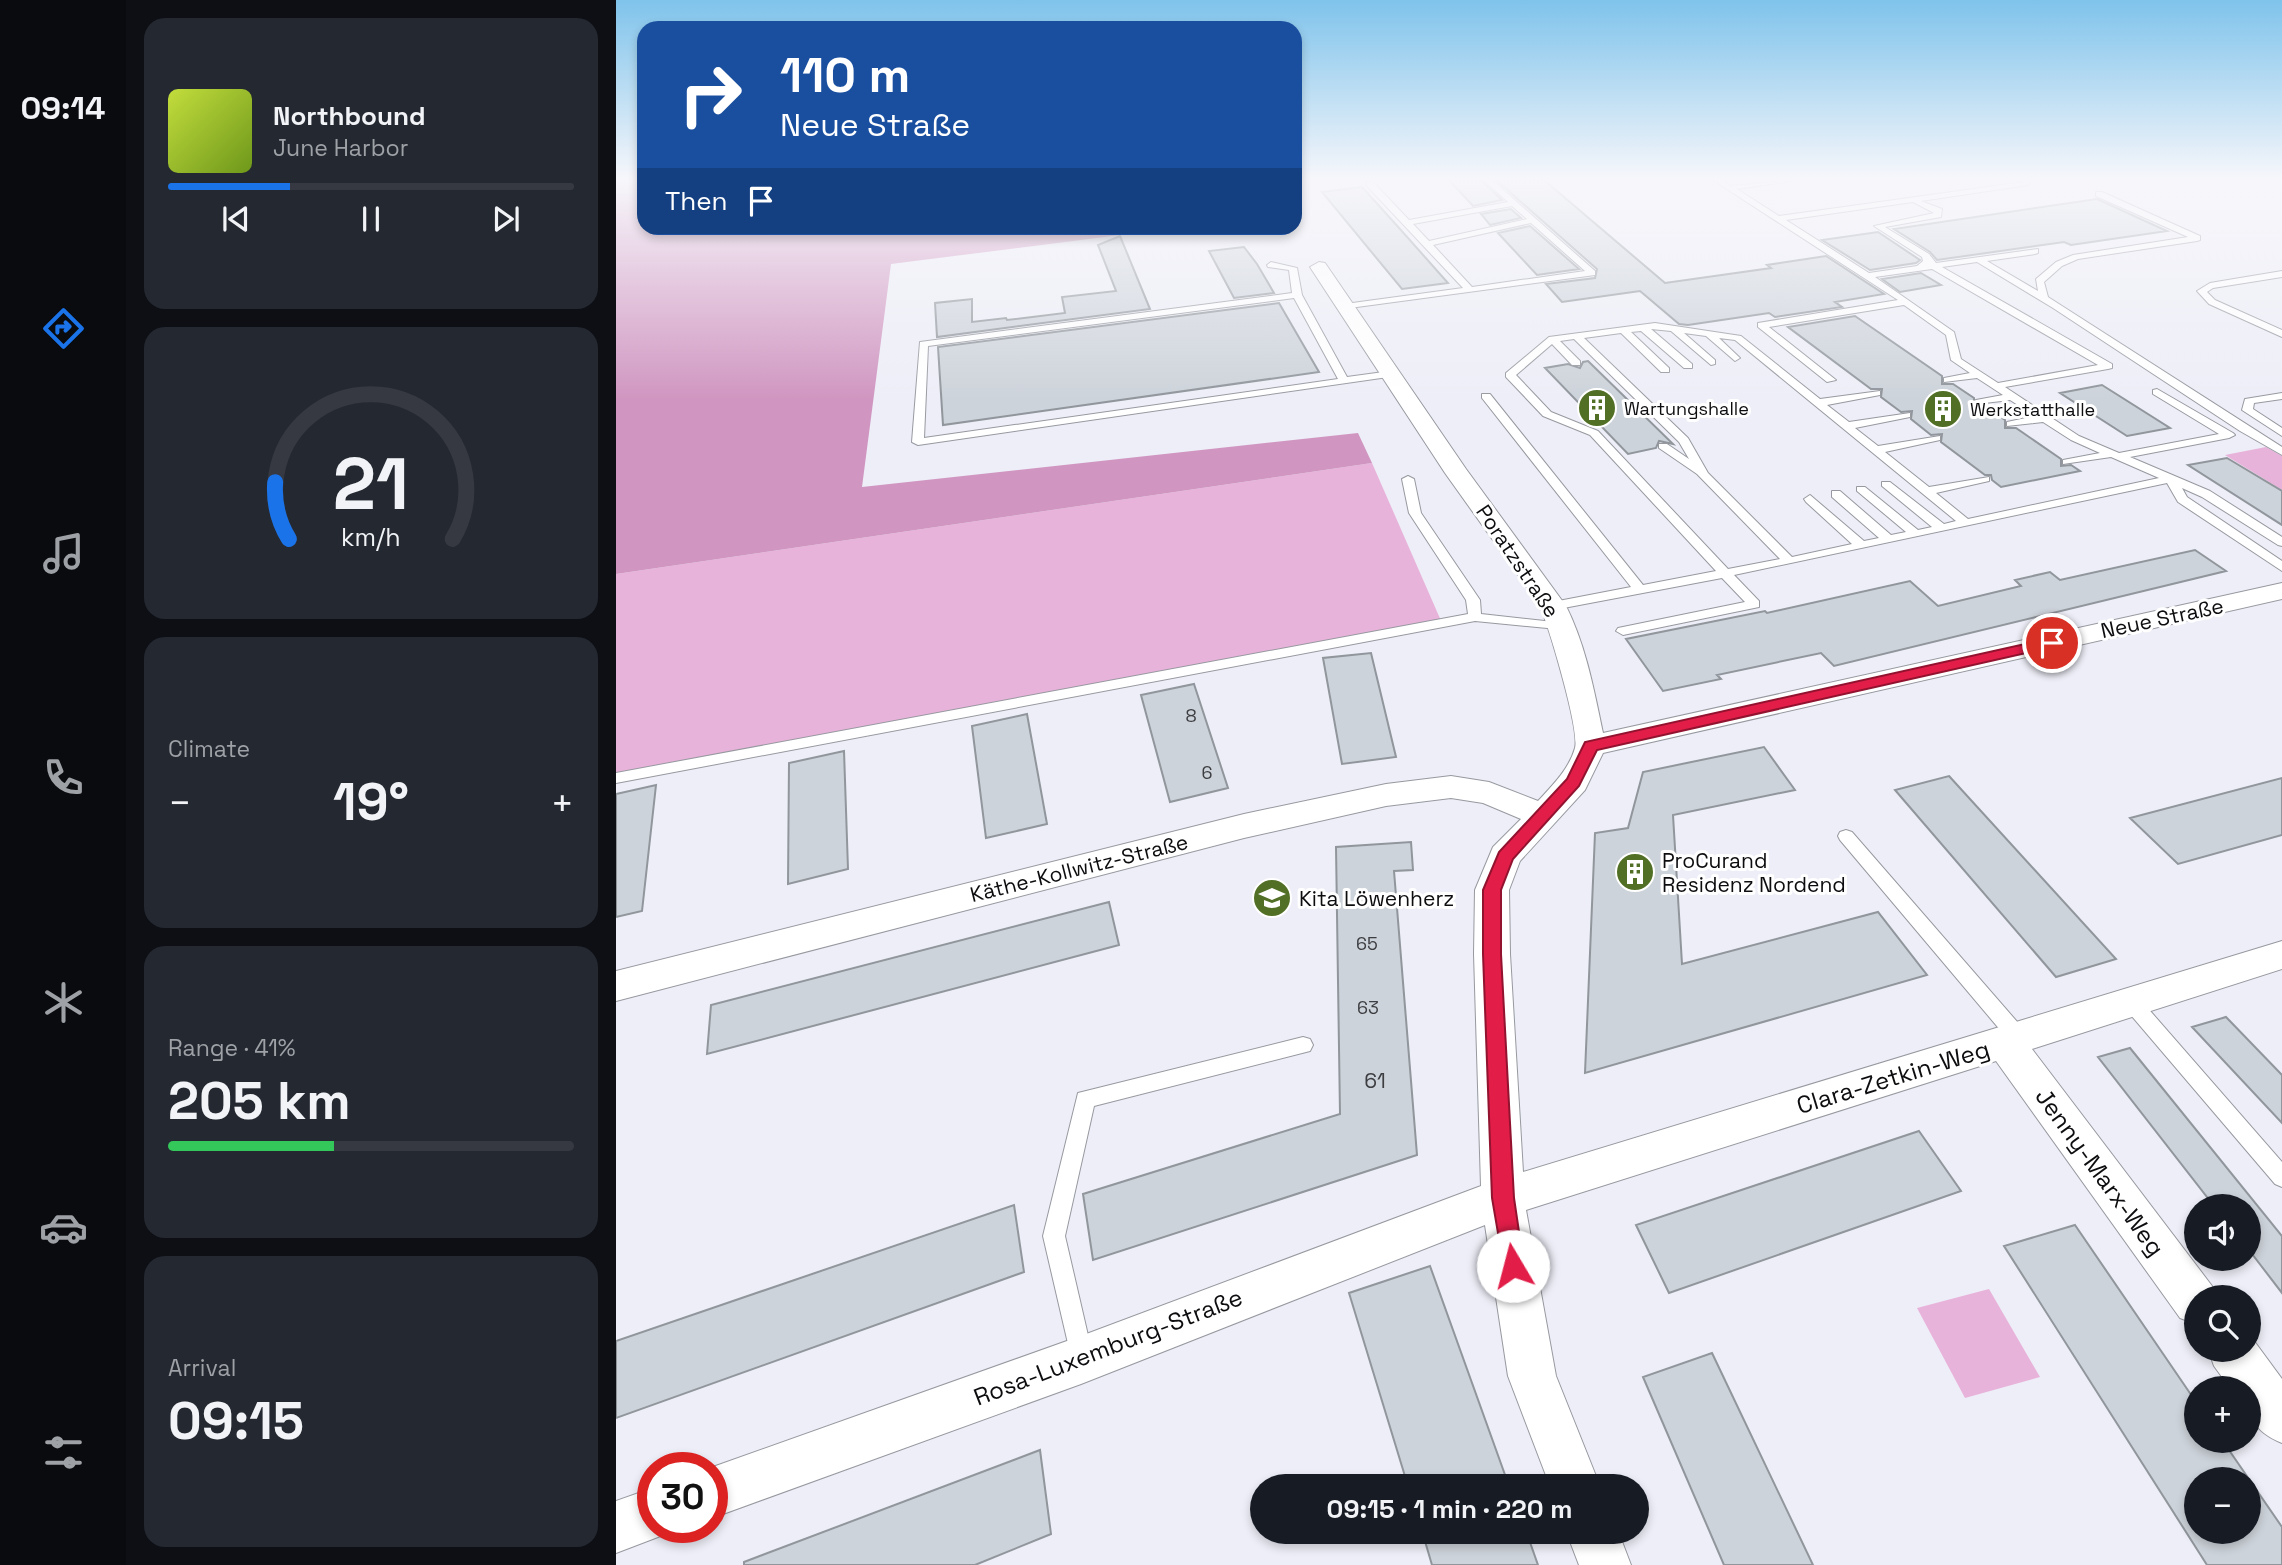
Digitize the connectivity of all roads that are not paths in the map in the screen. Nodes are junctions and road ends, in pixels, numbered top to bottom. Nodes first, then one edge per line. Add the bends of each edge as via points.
1 (1435, 253) edge
2 (1570, 253) edge
3 (1831, 253) edge
4 (1917, 253) edge
5 (2022, 253) edge
6 (2101, 253) edge
7 (1979, 260) junction
8 (1931, 263) junction
9 (1271, 265) dead end
10 (1319, 267) dead end
11 (2282, 274) edge
12 (1867, 276) junction
13 (1470, 290) junction
14 (1297, 295) junction
15 (2044, 296) junction
16 (1905, 302) junction
17 (1345, 307) junction
18 (1644, 328) junction
19 (1674, 329) junction
20 (1623, 330) junction
21 (1709, 334) junction
22 (2282, 334) edge
23 (1576, 336) junction
24 (1552, 339) junction
25 (1735, 358) dead end
26 (1711, 362) dead end
27 (1576, 363) dead end
28 (1688, 366) dead end
29 (1665, 370) dead end
30 (1391, 374) junction
31 (1979, 375) junction
32 (1831, 380) dead end
33 (1948, 380) dead end
34 (1344, 381) junction
35 (1996, 387) junction
36 (1876, 393) dead end
37 (2157, 393) dead end
38 (1486, 396) dead end
39 (2281, 396) edge
40 (2011, 397) junction
41 (1980, 402) dead end
42 (1818, 403) junction
43 (1906, 415) dead end
44 (2044, 418) junction
45 (2011, 424) dead end
46 (1847, 426) junction
47 (2282, 433) edge
48 (1936, 438) dead end
49 (2266, 443) junction
50 (2282, 444) edge
51 (1663, 446) dead end
52 (1876, 450) junction
53 (2282, 452) edge
54 (2114, 455) junction
55 (2067, 463) dead end
56 (1703, 475) junction
57 (1408, 479) dead end
58 (1985, 479) dead end
59 (2171, 479) junction
60 (1886, 484) dead end
61 (1861, 489) dead end
62 (1927, 491) junction
63 (1836, 494) dead end
64 (1810, 499) dead end
65 (1966, 523) junction
66 (1941, 527) junction
67 (1914, 533) junction
68 (1888, 539) junction
69 (2282, 542) edge
70 (1861, 545) junction
71 (1789, 561) junction
72 (2282, 567) edge
73 (1725, 572) junction
74 (1639, 588) junction
75 (2282, 591) edge
76 (1475, 617) junction
77 (1558, 617) junction
78 (1623, 631) dead end
79 (1591, 746) junction
80 (616, 778) edge
81 (1542, 815) junction
82 (1846, 836) dead end
83 (2282, 954) edge
84 (616, 986) edge
85 (2131, 1002) junction
86 (2012, 1040) junction
87 (1303, 1045) dead end
88 (2282, 1177) edge
89 (1503, 1198) junction
90 (2184, 1285) edge
91 (1081, 1360) junction
92 (2240, 1362) edge
93 (2282, 1419) edge
94 (1570, 1474) edge
95 (728, 1487) edge
96 (637, 1520) edge
97 (616, 1527) edge
98 (1597, 1544) edge
99 (1605, 1565) edge

1 - 13 lane
2 - 13 lane via 1592,273
3 - 12 lane
4 - 8 lane
5 - 7 lane
6 - 15 lane via 2059,264 2039,281
7 - 8 lane
7 - 15 lane
8 - 12 lane
8 - 35 lane via 2108,366
9 - 14 lane via 1293,268
10 - 17 street, Poratzstraße
11 - 22 lane via 2202,291 2212,302
12 - 16 lane
13 - 17 lane
14 - 34 lane
14 - 34 lane via 923,344 918,442
15 - 49 lane
16 - 31 lane via 1951,334 1956,360
16 - 32 lane via 1761,325
17 - 30 street, Poratzstraße
18 - 19 lane
18 - 20 lane
18 - 28 lane
19 - 21 lane
19 - 26 lane
20 - 23 lane
20 - 29 lane
21 - 25 lane
21 - 42 lane via 1738,338
23 - 24 lane
23 - 56 lane via 1684,440
24 - 27 lane
24 - 73 lane via 1510,375 1547,414 1594,433
30 - 34 lane
30 - 77 street, Poratzstraße
31 - 33 lane
31 - 35 lane
35 - 40 lane
36 - 42 lane
37 - 54 lane via 2229,435
38 - 74 lane
39 - 47 lane via 2249,401 2247,410
40 - 41 lane
40 - 44 lane
42 - 46 lane
43 - 46 lane
44 - 45 lane
44 - 54 lane
46 - 52 lane
48 - 52 lane
49 - 50 lane
49 - 53 lane
51 - 56 lane
52 - 62 lane
54 - 55 lane
54 - 59 lane
56 - 71 lane
57 - 76 lane via 1415,513 1473,600
58 - 62 lane
59 - 65 lane
59 - 69 lane via 2206,494
59 - 72 lane via 2182,499
60 - 66 lane
61 - 67 lane
62 - 65 lane
63 - 68 lane
64 - 70 lane
65 - 66 lane
66 - 67 lane
67 - 68 lane
68 - 70 lane
70 - 71 lane
71 - 73 lane
73 - 74 lane
73 - 78 lane via 1754,604
74 - 77 lane
75 - 79 street, Neue Straße
76 - 77 lane
76 - 80 lane
77 - 79 street, Poratzstraße
79 - 81 street via 1573,782
81 - 84 street, Käthe-Kollwitz-Straße via 1489,793 1451,787 1386,795
81 - 89 street via 1505,856 1492,890
82 - 86 lane
83 - 85 street, Clara-Zetkin-Weg
85 - 86 street, Clara-Zetkin-Weg
85 - 88 lane
86 - 89 street, Clara-Zetkin-Weg
86 - 90 street, Jenny-Marx-Weg
87 - 91 lane via 1085,1099 1054,1236
89 - 91 street, Rosa-Luxemburg-Straße
89 - 94 street via 1532,1376
91 - 95 street, Rosa-Luxemburg-Straße
92 - 93 street
96 - 97 street
98 - 99 street

